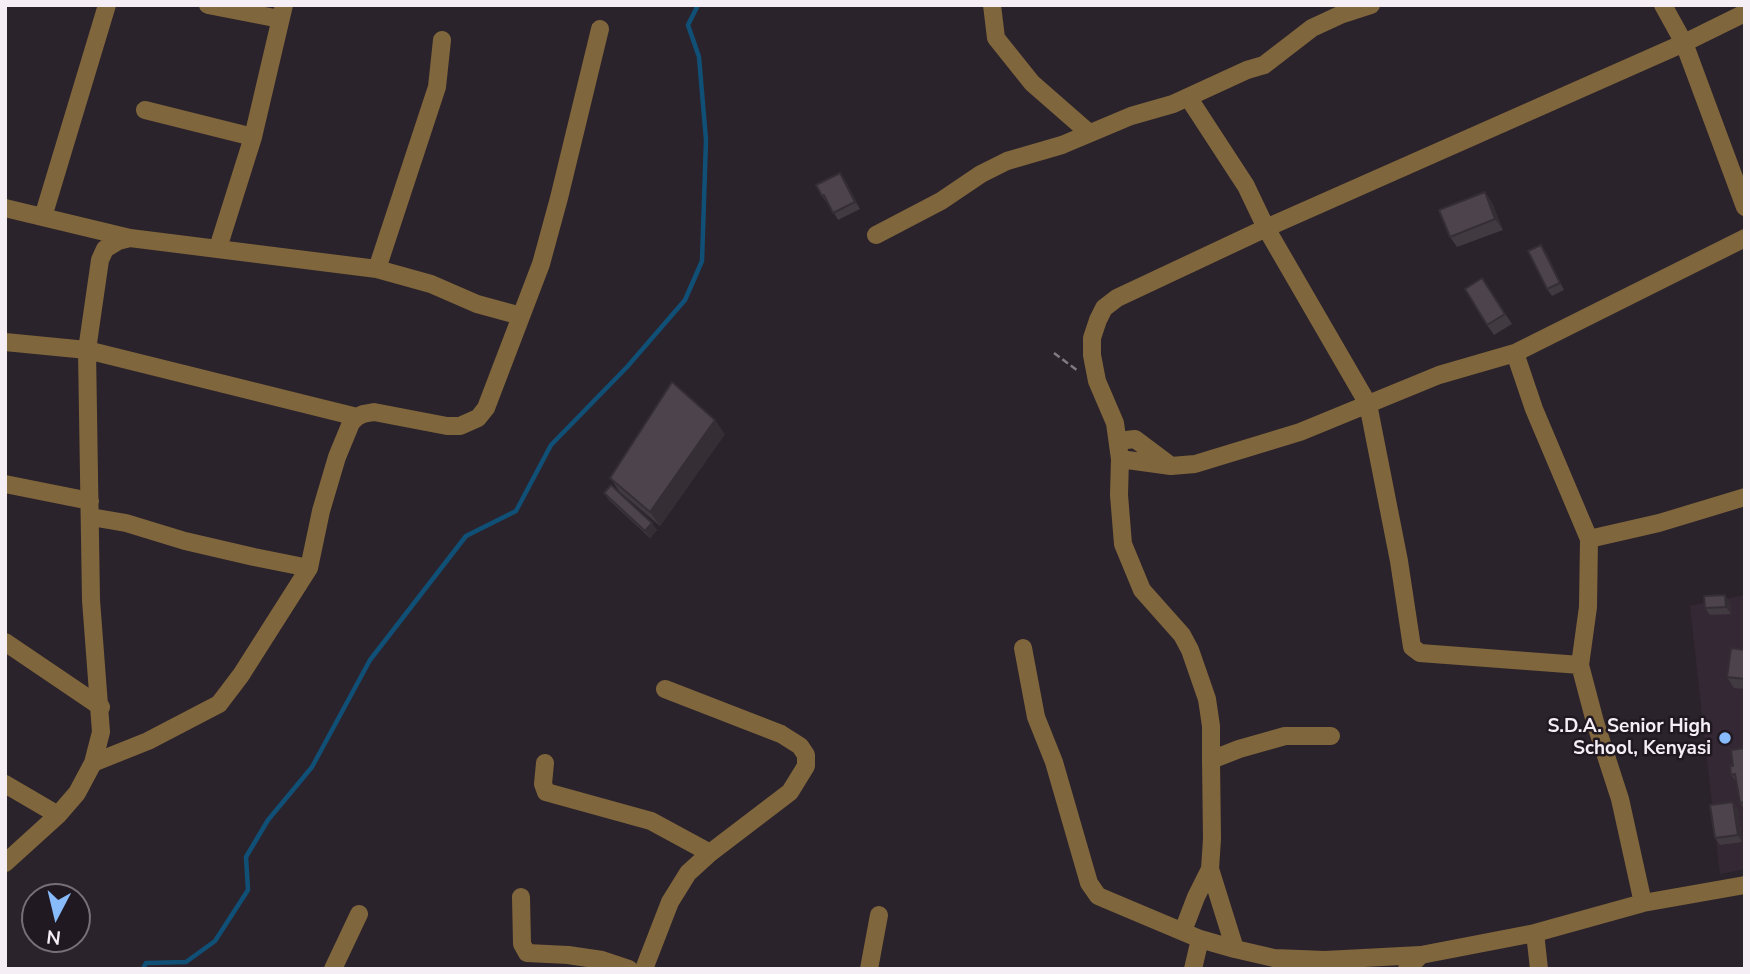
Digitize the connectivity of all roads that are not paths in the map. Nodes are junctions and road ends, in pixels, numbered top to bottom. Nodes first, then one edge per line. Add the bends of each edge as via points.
1 (107, 5) edge
2 (208, 5) edge
3 (992, 5) edge
4 (1371, 5) edge
5 (1663, 5) edge
6 (282, 12) edge
7 (1745, 13) edge
8 (600, 29) dead end
9 (442, 40) dead end
10 (1684, 43) junction
11 (1188, 97) junction
12 (145, 110) dead end
13 (1088, 132) junction
14 (253, 137) junction
15 (1745, 207) edge
16 (5, 208) edge
17 (43, 217) junction
18 (1266, 228) junction
19 (876, 235) dead end
20 (130, 238) junction
21 (1745, 238) edge
22 (218, 248) junction
23 (377, 270) junction
24 (521, 316) junction
25 (5, 342) edge
26 (87, 350) junction
27 (1515, 353) junction
28 (1368, 404) junction
29 (357, 417) junction
30 (1119, 450) junction
31 (5, 484) edge
32 (1745, 497) edge
33 (90, 509) junction
34 (1589, 539) junction
35 (309, 568) junction
36 (5, 642) edge
37 (1023, 648) dead end
38 (1580, 665) junction
39 (664, 689) dead end
40 (101, 707) junction
41 (1331, 736) dead end
42 (1211, 760) junction
43 (93, 763) junction
44 (545, 763) dead end
45 (5, 784) edge
46 (58, 815) junction
47 (710, 853) junction
48 (5, 863) edge
49 (1210, 869) junction
50 (1745, 885) edge
51 (520, 897) dead end
52 (1643, 903) junction
53 (359, 914) dead end
54 (879, 915) dead end
55 (1535, 933) junction
56 (1191, 935) junction
57 (1235, 949) junction
58 (1421, 955) junction
59 (1346, 964) edge
60 (333, 969) edge
61 (629, 969) edge
62 (644, 969) edge
63 (869, 969) edge
64 (1193, 969) edge
65 (1407, 969) edge
66 (1539, 969) edge

1 - 17 street
2 - 6 street
3 - 13 street via 996,38 1032,83
4 - 11 street via 1312,28 1264,65
5 - 10 street
6 - 14 street
7 - 10 street
8 - 24 street via 541,264
9 - 23 street via 437,87
10 - 15 street
10 - 18 street
11 - 13 street
11 - 18 street via 1246,186
12 - 14 street
13 - 19 street via 1062,145 1007,160
14 - 22 street
16 - 17 street
17 - 20 street
18 - 28 street
18 - 30 street via 1104,308 1092,338 1092,355 1097,381 1115,423
20 - 22 street
20 - 26 street via 105,249 100,260
21 - 27 street
22 - 23 street
23 - 24 street
24 - 29 street via 486,408 470,422 447,426 374,412
25 - 26 street
26 - 29 street
26 - 33 street
27 - 28 street via 1439,375
27 - 34 street
28 - 30 street via 1300,432 1195,464 1171,466
28 - 38 street via 1412,647 1420,653
29 - 35 street via 337,457
30 - 42 street via 1123,544 1142,590 1190,650 1208,699
31 - 33 street
32 - 34 street
33 - 35 street via 185,541
33 - 40 street via 91,600
34 - 38 street via 1588,607
35 - 43 street via 219,704
36 - 40 street
37 - 56 street via 1036,717 1089,883 1098,896
38 - 52 street via 1620,799
39 - 47 street via 781,734 806,755 806,766 790,792
40 - 43 street via 102,732
41 - 42 street via 1285,736
42 - 49 street
43 - 46 street
44 - 47 street via 546,792 651,821
45 - 46 street
46 - 48 street
47 - 62 street via 688,873 670,902
49 - 56 street via 1196,897
49 - 57 street
50 - 52 street
51 - 61 street via 522,944 527,953 602,960
52 - 55 street
53 - 60 street
54 - 63 street
55 - 58 street
55 - 66 street
56 - 57 street
56 - 64 street
57 - 59 street
58 - 59 street
58 - 65 street

